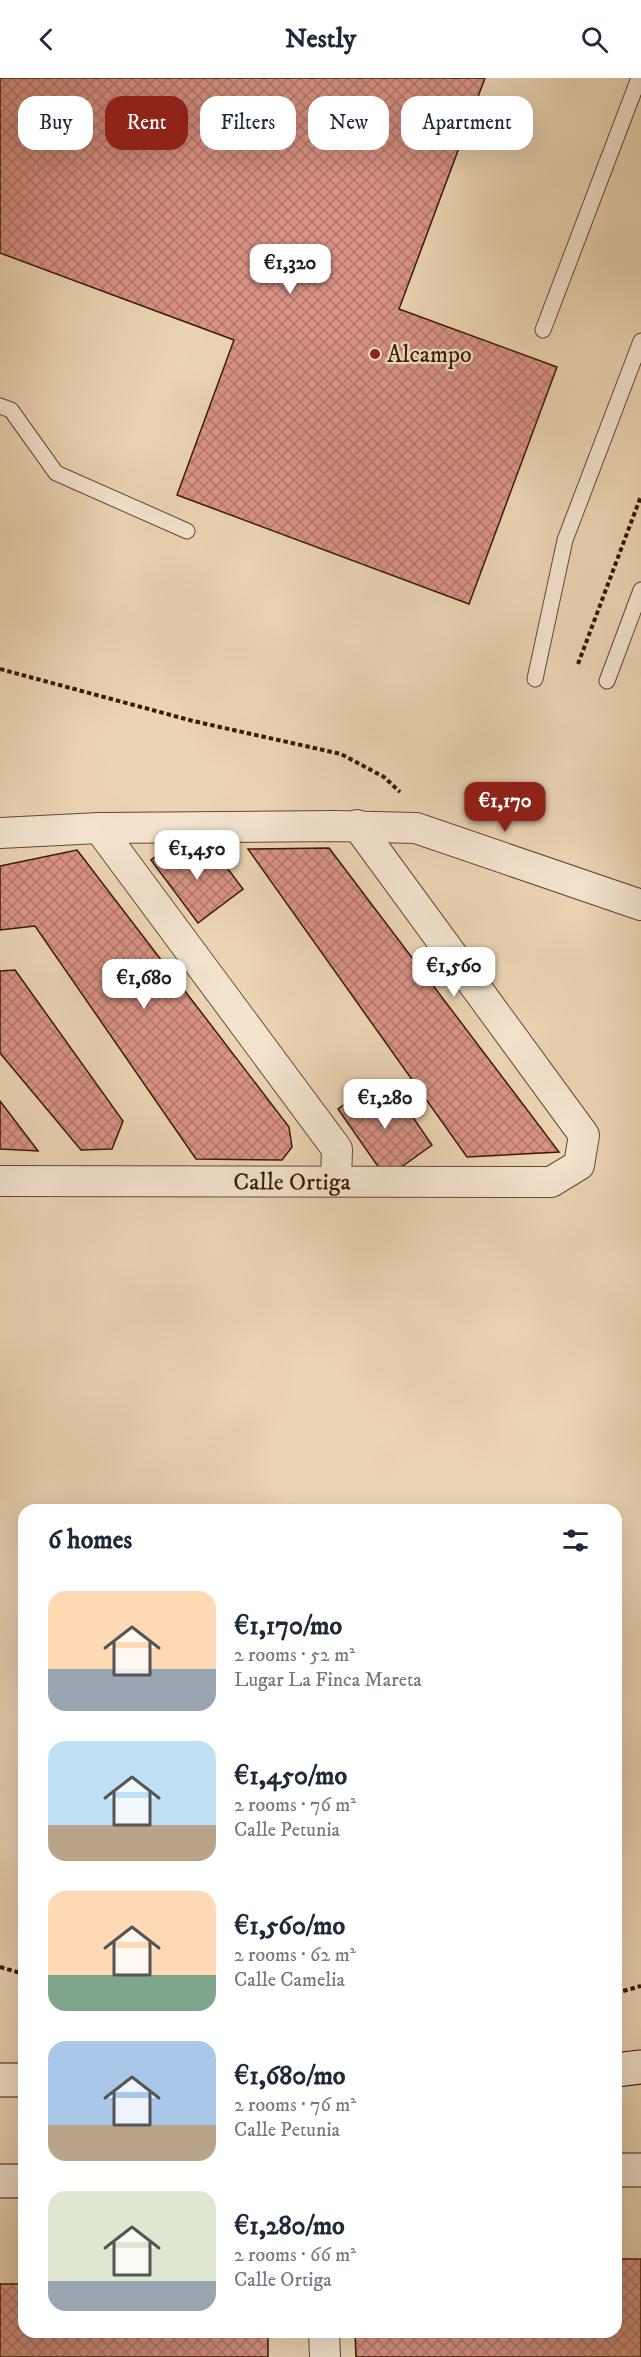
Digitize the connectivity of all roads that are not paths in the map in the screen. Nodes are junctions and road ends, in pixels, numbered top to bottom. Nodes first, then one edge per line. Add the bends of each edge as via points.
1 (639, 78) edge
2 (543, 330) dead end
3 (641, 342) edge
4 (0, 406) edge
5 (187, 531) dead end
6 (641, 591) edge
7 (536, 679) dead end
8 (607, 681) dead end
9 (357, 825) junction
10 (99, 828) junction
11 (0, 833) edge
12 (641, 905) edge
13 (0, 1181) edge
14 (336, 1181) junction
15 (641, 2067) edge
16 (622, 2069) edge
17 (0, 2080) edge
18 (18, 2080) edge
19 (622, 2170) edge
20 (641, 2170) edge
21 (0, 2181) edge
22 (18, 2181) edge
23 (324, 2338) edge
24 (325, 2357) edge

1 - 2 lane
3 - 7 lane via 565,540
4 - 5 lane via 11,410 56,473
6 - 8 lane
9 - 10 street
9 - 12 street via 422,831
9 - 14 street, Calle Ortiga via 584,1135 579,1165 551,1182
10 - 11 street
10 - 14 street via 337,1149
13 - 14 street, Calle Ortiga
15 - 16 street
17 - 18 street
19 - 20 street
21 - 22 street
23 - 24 street

